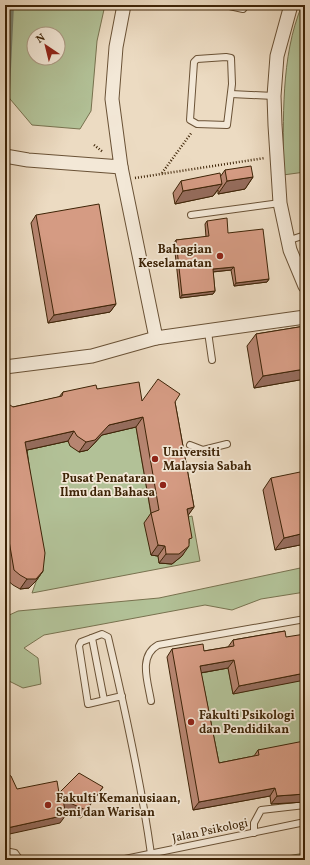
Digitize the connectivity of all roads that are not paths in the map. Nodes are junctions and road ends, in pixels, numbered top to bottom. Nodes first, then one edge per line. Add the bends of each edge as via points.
1 (124, 5) edge
2 (225, 5) edge
3 (246, 5) edge
4 (292, 5) edge
5 (231, 94) junction
6 (274, 96) junction
7 (5, 156) edge
8 (120, 167) junction
9 (280, 203) junction
10 (191, 215) dead end
11 (305, 235) edge
12 (288, 241) junction
13 (305, 286) edge
14 (305, 317) edge
15 (208, 332) junction
16 (156, 338) junction
17 (212, 360) dead end
18 (5, 367) edge
19 (226, 444) dead end
20 (190, 445) dead end
21 (305, 619) edge
22 (92, 638) junction
23 (122, 696) junction
24 (104, 700) junction
25 (151, 701) dead end
26 (305, 805) edge
27 (305, 822) edge
28 (254, 832) junction
29 (5, 851) edge
30 (151, 854) junction
31 (20, 860) edge
32 (120, 860) edge

1 - 8 street via 116,47 112,99
2 - 3 lane via 243,9
4 - 6 street via 277,56
5 - 5 lane via 231,58 197,59 194,62 190,120 197,124 227,125
5 - 6 lane
6 - 9 street
7 - 8 street
8 - 16 street
9 - 10 lane
9 - 12 street
11 - 12 lane
12 - 13 street
14 - 15 street
15 - 16 street
15 - 17 lane
16 - 18 street via 92,356
19 - 20 lane via 203,450
21 - 25 lane via 158,645 151,649 145,661
22 - 23 lane via 102,634 108,637
22 - 24 lane
22 - 24 lane via 81,642 79,646 88,704
23 - 24 lane
23 - 30 lane
26 - 28 lane via 261,810 254,823
27 - 28 lane, Jalan Psikologi
28 - 30 lane, Jalan Psikologi
29 - 31 lane via 15,853
30 - 32 lane, Jalan Psikologi

